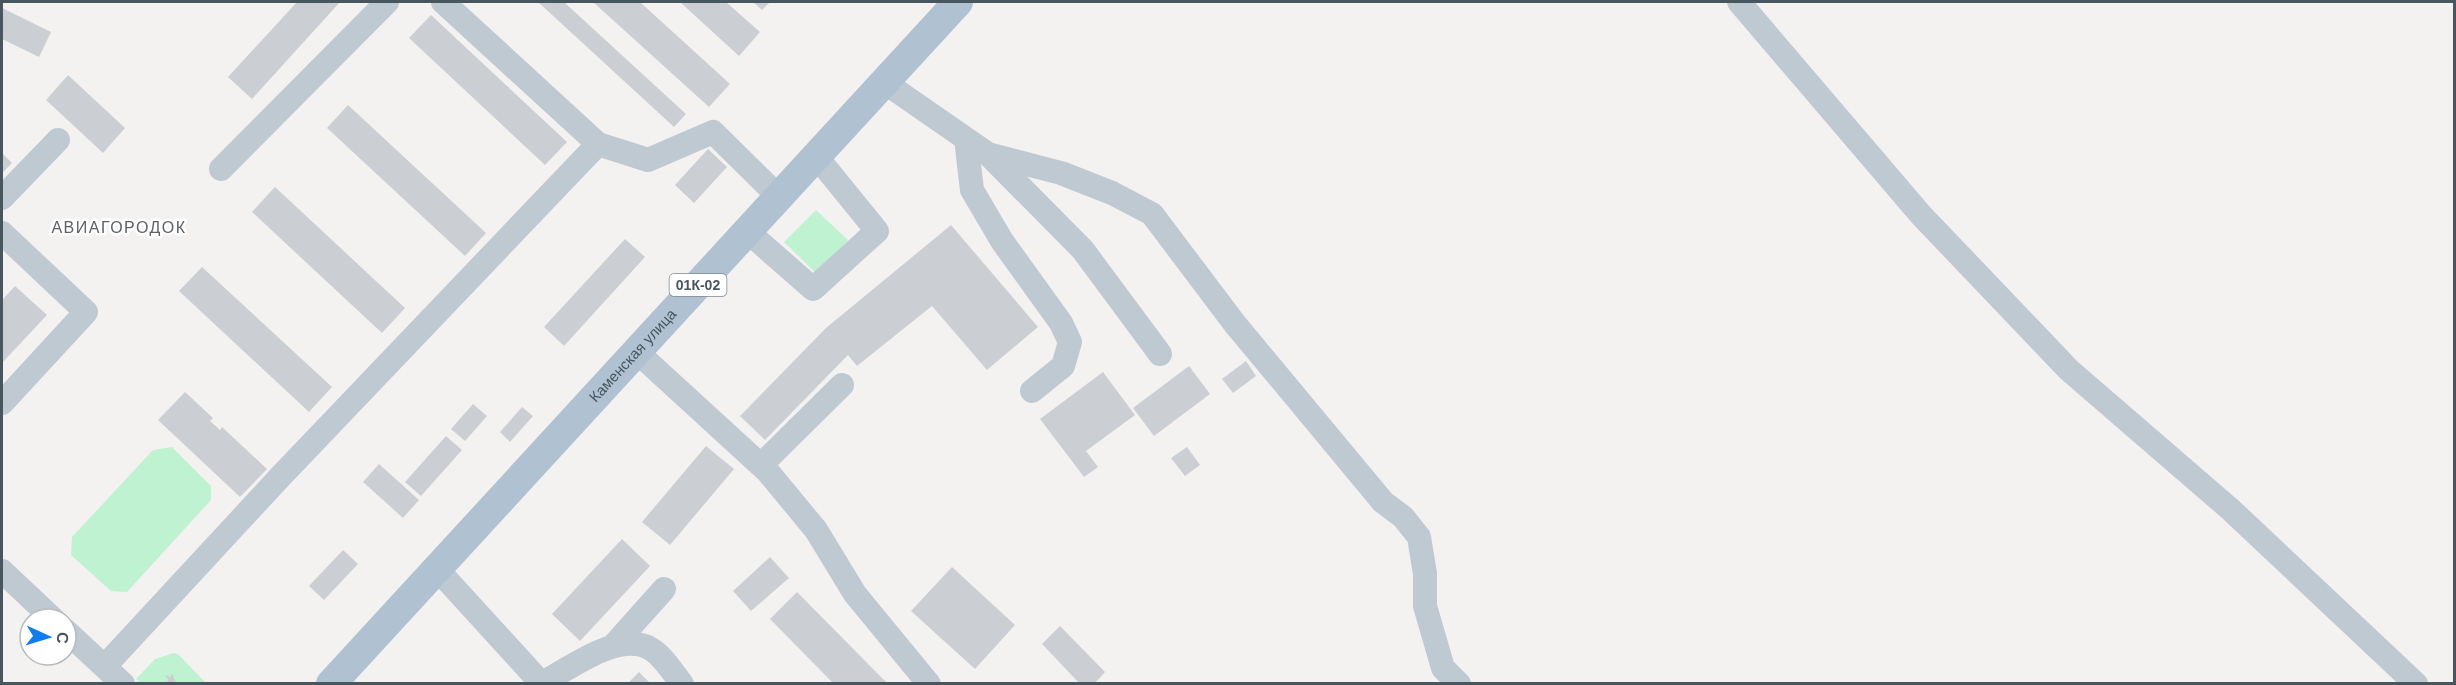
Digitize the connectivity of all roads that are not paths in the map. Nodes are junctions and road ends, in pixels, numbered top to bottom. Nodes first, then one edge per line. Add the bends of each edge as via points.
1 (387, 2) edge
2 (442, 2) edge
3 (958, 2) edge
4 (1739, 2) edge
5 (884, 82) junction
6 (966, 139) junction
7 (58, 140) dead end
8 (598, 144) junction
9 (987, 154) junction
10 (816, 156) junction
11 (221, 169) dead end
12 (779, 197) junction
13 (2, 198) edge
14 (747, 231) junction
15 (2, 233) edge
16 (637, 352) junction
17 (1160, 354) dead end
18 (842, 385) dead end
19 (1032, 391) dead end
20 (2, 403) edge
21 (761, 465) junction
22 (437, 569) junction
23 (2, 572) edge
24 (664, 589) dead end
25 (40, 607) edge
26 (78, 642) edge
27 (614, 645) junction
28 (105, 666) junction
29 (542, 683) edge
30 (123, 684) edge
31 (331, 684) edge
32 (682, 684) edge
33 (930, 684) edge
34 (1459, 684) edge
35 (2416, 684) edge

1 - 11 street
2 - 8 street
3 - 5 main road, Каменская улица / 01К-02
4 - 35 street via 1921,215 2069,370 2230,509
5 - 6 street
5 - 10 main road, Каменская улица / 01К-02
6 - 9 street
6 - 19 street via 972,190 1070,342 1063,366
7 - 13 street
8 - 12 street via 648,160 713,132
8 - 28 street
9 - 17 street via 1083,250
9 - 34 street via 1060,173 1152,214 1242,333 1383,502 1403,517 1419,537 1425,606 1443,668
10 - 12 main road, Каменская улица / 01К-02
10 - 14 street via 877,231 813,289
12 - 14 main road, Каменская улица / 01К-02
14 - 16 main road, Каменская улица / 01К-02
15 - 20 street via 86,312
16 - 21 street
16 - 22 main road, Каменская улица / 01К-02
18 - 21 street
21 - 33 street via 816,530 855,594
22 - 29 street
22 - 31 main road, Каменская улица / 01К-02
23 - 25 street
24 - 27 street
26 - 28 street
27 - 29 street
27 - 32 street via 630,643 652,649
28 - 30 street

